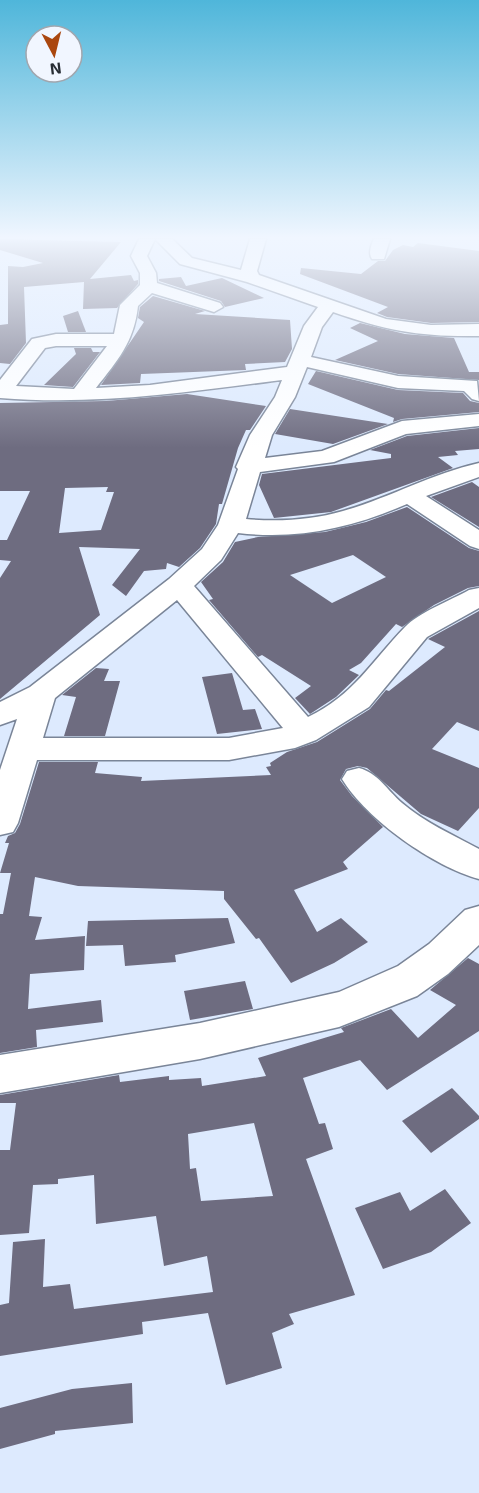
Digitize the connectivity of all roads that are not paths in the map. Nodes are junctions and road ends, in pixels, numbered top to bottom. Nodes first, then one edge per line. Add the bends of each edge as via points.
1 (129, 309) edge
2 (326, 309) edge
3 (339, 309) edge
4 (416, 329) junction
5 (479, 330) edge
6 (120, 340) junction
7 (469, 348) dead end
8 (298, 366) junction
9 (1, 393) edge
10 (80, 395) junction
11 (479, 395) edge
12 (479, 420) edge
13 (248, 466) junction
14 (479, 470) edge
15 (409, 495) junction
16 (231, 525) junction
17 (479, 541) edge
18 (179, 585) junction
19 (479, 596) edge
20 (41, 694) junction
21 (0, 715) edge
22 (304, 733) junction
23 (22, 749) junction
24 (358, 779) dead end
25 (0, 823) edge
26 (479, 866) edge
27 (479, 921) edge
28 (0, 1074) edge

1 - 6 street via 129,322
2 - 8 street via 313,326
3 - 4 street via 383,324
4 - 5 street
4 - 7 street
6 - 9 street via 39,343
6 - 10 street
8 - 10 street via 150,391
8 - 11 street via 398,382 470,386
8 - 13 street
9 - 10 street
12 - 13 street via 402,428 326,457
13 - 16 street
14 - 15 street
15 - 16 street via 336,522 277,529
15 - 17 street
16 - 18 street via 212,554
18 - 20 street
18 - 22 street
19 - 22 street via 417,631 358,700
20 - 21 street
20 - 23 street
22 - 23 street via 260,747 229,749
23 - 25 street
24 - 26 street via 390,812
27 - 28 street via 423,970 354,1005 152,1051

